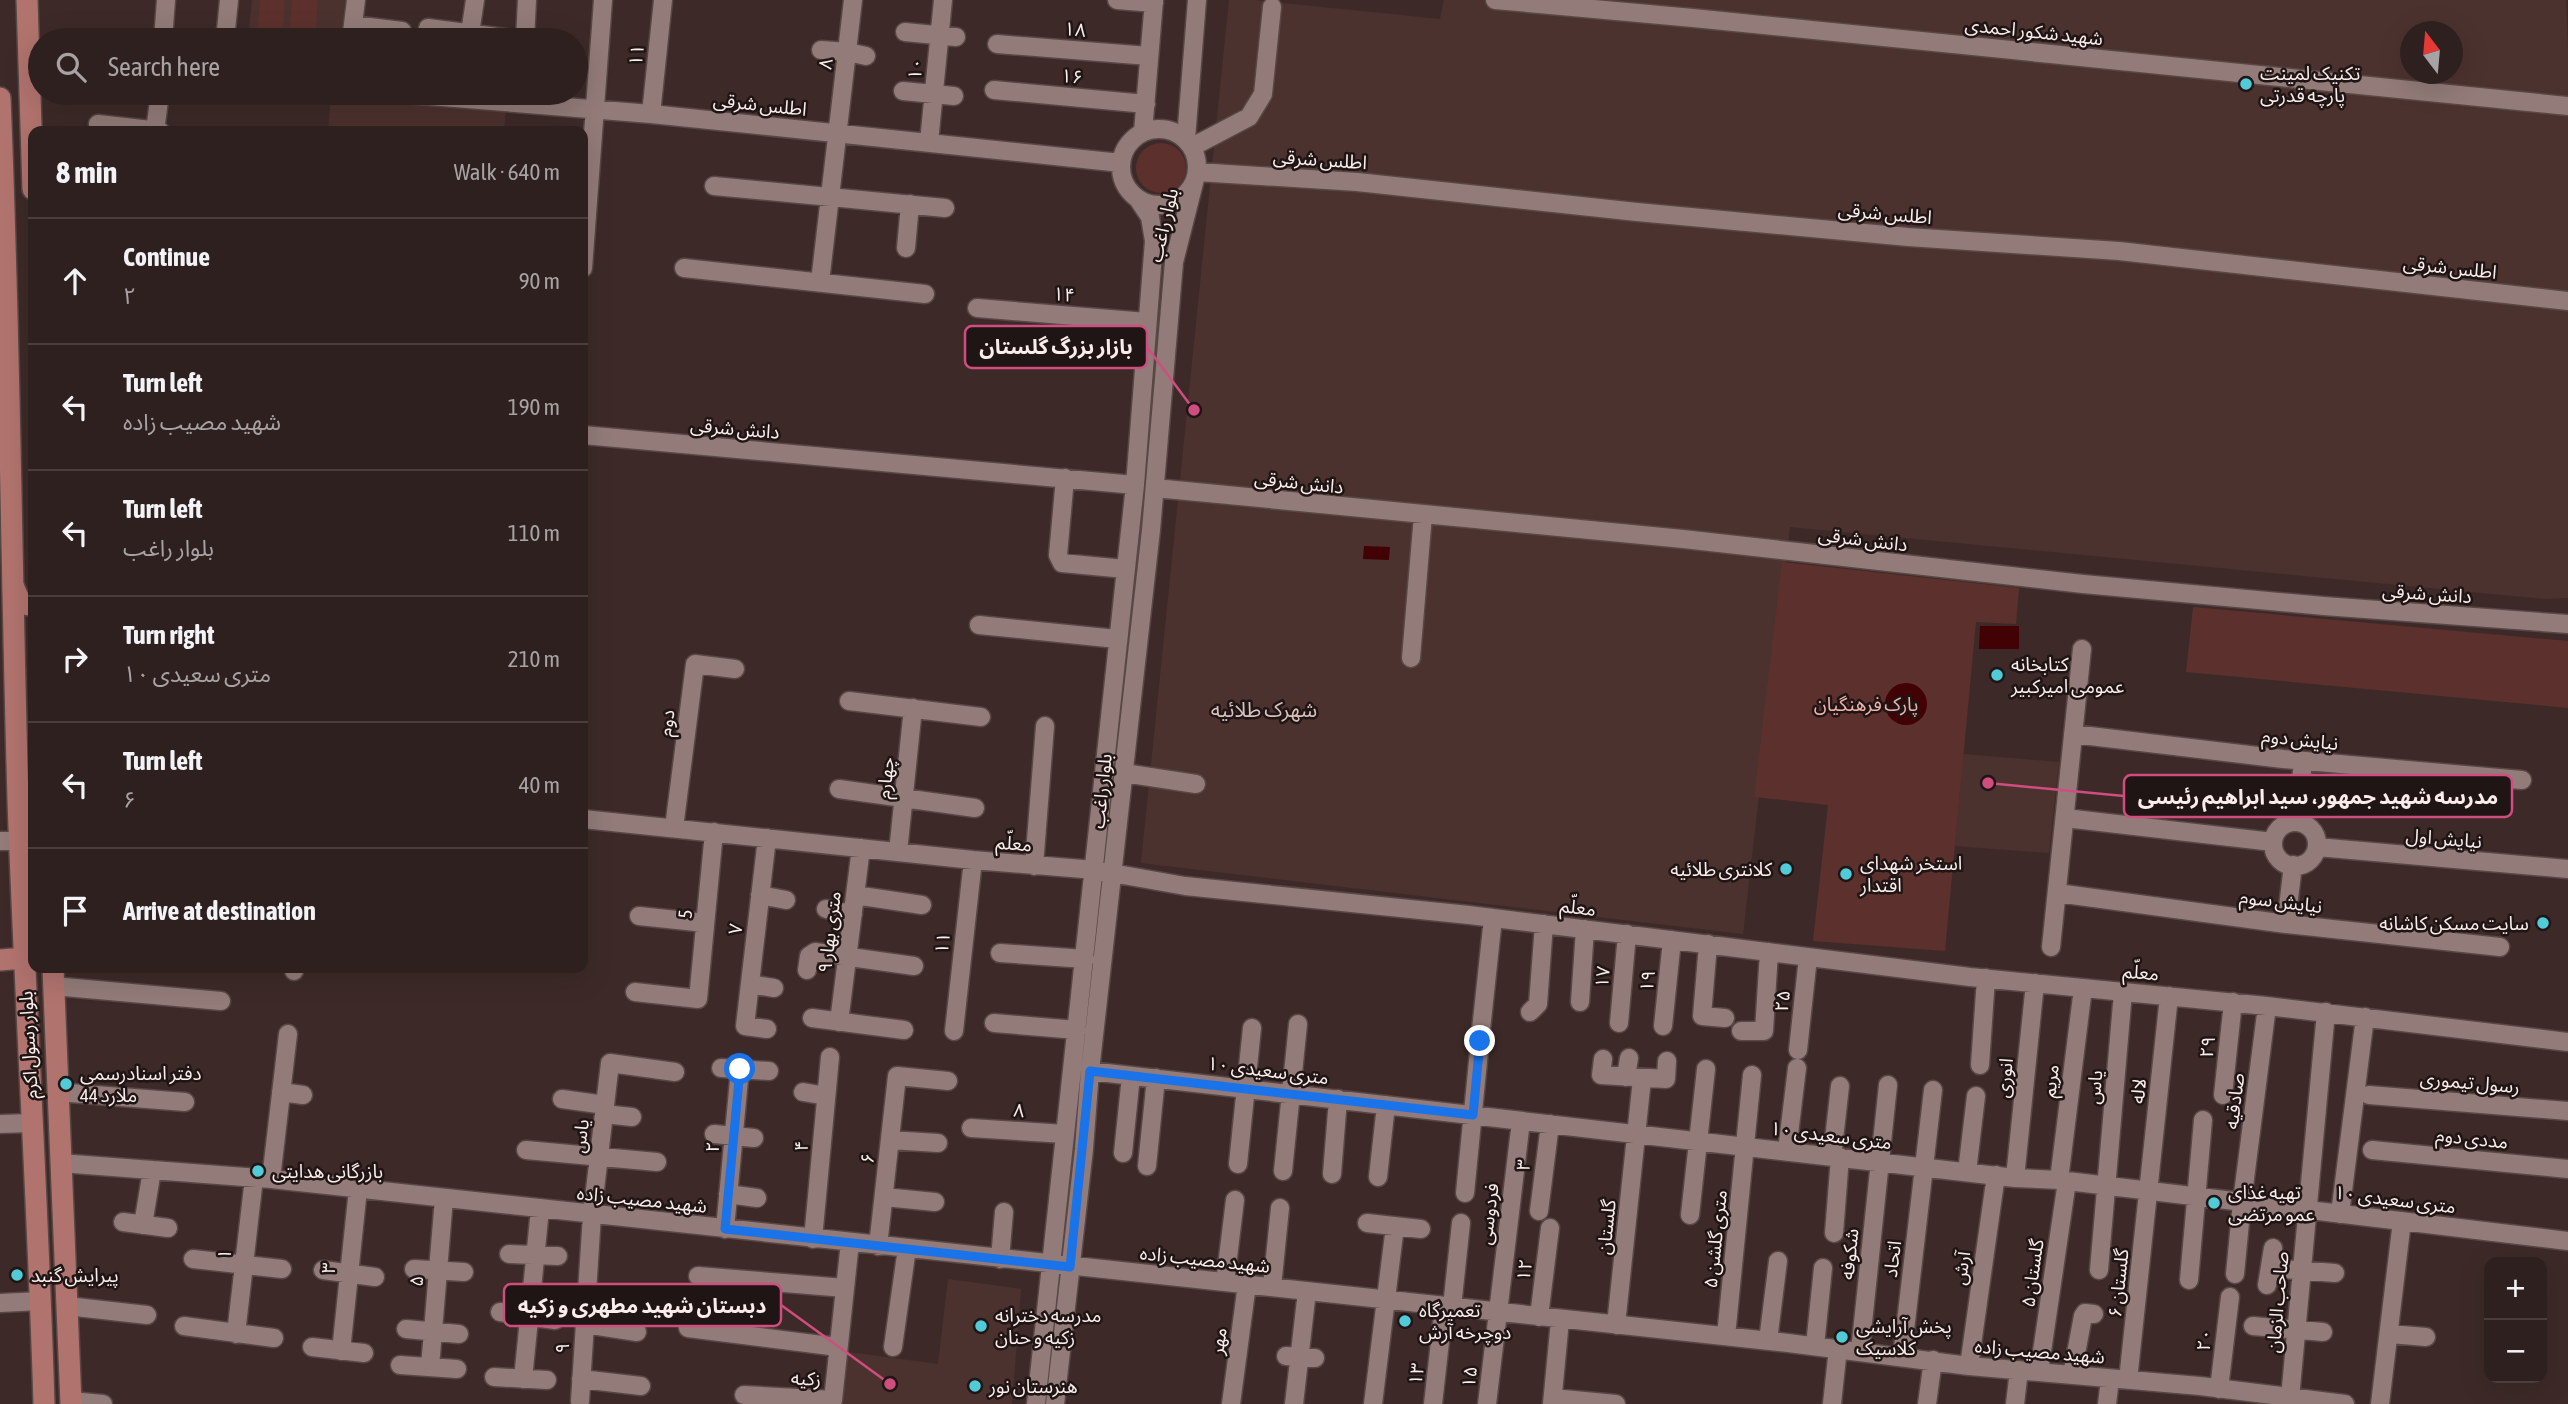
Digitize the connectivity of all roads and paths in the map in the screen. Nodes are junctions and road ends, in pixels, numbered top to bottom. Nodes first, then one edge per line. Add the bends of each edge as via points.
1 (27, 0) edge
2 (166, 0) edge
3 (229, 0) edge
4 (356, 0) edge
5 (475, 0) edge
6 (527, 0) edge
7 (603, 0) edge
8 (663, 0) edge
9 (853, 0) edge
10 (943, 0) edge
11 (1117, 0) edge
12 (1197, 0) edge
13 (1495, 0) edge
14 (1154, 2) edge
15 (1272, 6) dead end
16 (31, 28) edge
17 (164, 28) edge
18 (226, 28) edge
19 (353, 28) edge
20 (471, 28) edge
21 (524, 28) edge
22 (905, 32) dead end
23 (948, 36) junction
24 (997, 44) dead end
25 (821, 50) dead end
26 (857, 54) junction
27 (1149, 56) junction
28 (995, 90) dead end
29 (903, 91) dead end
30 (933, 95) junction
31 (954, 96) dead end
32 (0, 98) edge
33 (1146, 104) junction
34 (34, 105) edge
35 (159, 105) edge
36 (564, 105) edge
37 (2568, 106) edge
38 (594, 110) junction
39 (651, 114) junction
40 (98, 124) dead end
41 (34, 126) edge
42 (115, 126) edge
43 (157, 126) edge
44 (1143, 132) junction
45 (836, 133) junction
46 (929, 142) junction
47 (1189, 143) junction
48 (1121, 163) junction
49 (1196, 178) junction
50 (714, 186) dead end
51 (588, 196) edge
52 (830, 196) junction
53 (1138, 199) junction
54 (910, 204) junction
55 (945, 208) dead end
56 (3, 229) edge
57 (906, 248) dead end
58 (684, 268) dead end
59 (820, 282) junction
60 (925, 294) dead end
61 (2568, 301) edge
62 (976, 308) dead end
63 (1147, 321) junction
64 (5, 383) edge
65 (588, 435) edge
66 (1065, 478) junction
67 (1135, 485) junction
68 (1155, 488) junction
69 (6, 506) edge
70 (1423, 515) junction
71 (1125, 569) junction
72 (13, 585) junction
73 (28, 605) edge
74 (2568, 624) edge
75 (979, 625) dead end
76 (1117, 639) junction
77 (28, 647) edge
78 (2082, 649) dead end
79 (1411, 658) dead end
80 (14, 661) junction
81 (735, 668) dead end
82 (849, 701) dead end
83 (913, 708) junction
84 (981, 717) dead end
85 (1045, 726) dead end
86 (2073, 734) junction
87 (2303, 761) junction
88 (1124, 773) junction
89 (2522, 780) dead end
90 (1196, 784) dead end
91 (839, 789) dead end
92 (904, 796) junction
93 (975, 808) dead end
94 (2065, 818) junction
95 (588, 819) edge
96 (2297, 822) junction
97 (674, 828) junction
98 (714, 832) junction
99 (767, 838) junction
100 (10, 841) edge
101 (2273, 842) junction
102 (2317, 847) junction
103 (861, 848) junction
104 (898, 852) junction
105 (973, 860) junction
106 (2293, 865) junction
107 (1034, 866) junction
108 (2568, 869) edge
109 (1095, 870) junction
110 (1113, 875) junction
111 (2057, 893) junction
112 (760, 895) junction
113 (855, 895) junction
114 (786, 900) dead end
115 (922, 905) dead end
116 (826, 909) dead end
117 (853, 914) junction
118 (639, 916) dead end
119 (1493, 918) junction
120 (705, 923) junction
121 (1544, 924) junction
122 (2286, 924) junction
123 (1585, 929) junction
124 (1627, 934) junction
125 (1672, 940) junction
126 (1708, 944) junction
127 (2051, 947) dead end
128 (2500, 947) dead end
129 (1769, 952) junction
130 (1000, 953) dead end
131 (847, 957) junction
132 (1808, 957) junction
133 (24, 958) junction
134 (1085, 959) junction
135 (0, 960) edge
136 (1522, 962) dead end
137 (1541, 964) junction
138 (914, 966) dead end
139 (807, 970) dead end
140 (53, 977) edge
141 (1986, 978) junction
142 (2035, 983) junction
143 (750, 984) junction
144 (774, 988) dead end
145 (2083, 988) junction
146 (635, 992) dead end
147 (2123, 992) junction
148 (2169, 996) junction
149 (221, 1001) dead end
150 (1580, 1002) dead end
151 (2233, 1002) junction
152 (2267, 1006) junction
153 (1530, 1012) dead end
154 (2326, 1012) junction
155 (2365, 1017) junction
156 (812, 1018) dead end
157 (1725, 1018) dead end
158 (839, 1022) junction
159 (994, 1023) dead end
160 (1619, 1023) dead end
161 (1298, 1024) dead end
162 (1663, 1026) dead end
163 (1252, 1028) dead end
164 (767, 1029) dead end
165 (904, 1030) dead end
166 (1077, 1030) junction
167 (954, 1031) dead end
168 (1741, 1031) dead end
169 (288, 1034) dead end
170 (2568, 1042) edge
171 (830, 1057) dead end
172 (1629, 1058) dead end
173 (1602, 1059) dead end
174 (1667, 1061) dead end
175 (1980, 1065) dead end
176 (721, 1068) dead end
177 (740, 1069) junction
178 (1706, 1069) dead end
179 (769, 1071) dead end
180 (1090, 1071) junction
181 (675, 1072) dead end
182 (1752, 1075) dead end
183 (1131, 1076) junction
184 (1634, 1078) junction
185 (1156, 1079) junction
186 (948, 1081) dead end
187 (1888, 1085) dead end
188 (1840, 1086) dead end
189 (1245, 1088) junction
190 (1933, 1090) dead end
191 (57, 1092) junction
192 (281, 1092) junction
193 (803, 1092) dead end
194 (1291, 1094) junction
195 (303, 1095) dead end
196 (2223, 1095) dead end
197 (2369, 1095) dead end
198 (827, 1096) junction
199 (1976, 1096) dead end
200 (562, 1099) dead end
201 (1338, 1099) junction
202 (184, 1102) dead end
203 (1386, 1105) junction
204 (604, 1109) junction
205 (2568, 1111) edge
206 (1473, 1115) junction
207 (632, 1117) dead end
208 (2203, 1120) dead end
209 (1521, 1121) junction
210 (32, 1123) junction
211 (0, 1124) edge
212 (1550, 1124) junction
213 (971, 1128) dead end
214 (714, 1134) dead end
215 (1065, 1134) junction
216 (1637, 1134) junction
217 (734, 1136) junction
218 (754, 1138) dead end
219 (890, 1140) junction
220 (1698, 1141) junction
221 (938, 1143) dead end
222 (1746, 1147) junction
223 (526, 1150) dead end
224 (2372, 1150) dead end
225 (1787, 1151) junction
226 (1123, 1153) dead end
227 (599, 1156) junction
228 (1836, 1157) junction
229 (657, 1162) dead end
230 (1879, 1162) junction
231 (61, 1163) junction
232 (1238, 1164) dead end
233 (1147, 1166) dead end
234 (1924, 1167) junction
235 (2568, 1169) edge
236 (152, 1170) junction
237 (1283, 1171) dead end
238 (1967, 1172) junction
239 (1332, 1174) dead end
240 (1996, 1175) junction
241 (1378, 1177) dead end
242 (2015, 1178) junction
243 (263, 1179) junction
244 (2063, 1180) junction
245 (2106, 1186) junction
246 (358, 1189) junction
247 (2150, 1191) junction
248 (1465, 1193) dead end
249 (728, 1194) junction
250 (2196, 1196) junction
251 (884, 1197) junction
252 (444, 1198) junction
253 (757, 1198) dead end
254 (1234, 1200) dead end
255 (935, 1202) dead end
256 (2242, 1202) junction
257 (1280, 1208) dead end
258 (540, 1209) junction
259 (2306, 1210) junction
260 (1004, 1212) dead end
261 (1539, 1212) dead end
262 (2340, 1214) junction
263 (592, 1215) junction
264 (1690, 1215) dead end
265 (2402, 1221) junction
266 (123, 1222) dead end
267 (1367, 1223) dead end
268 (1461, 1223) dead end
269 (144, 1225) junction
270 (1395, 1226) junction
271 (168, 1228) dead end
272 (1550, 1228) dead end
273 (725, 1229) junction
274 (1421, 1229) dead end
275 (1834, 1233) dead end
276 (813, 1239) junction
277 (2568, 1241) edge
278 (850, 1242) junction
279 (878, 1246) junction
280 (907, 1248) junction
281 (2273, 1248) dead end
282 (509, 1254) dead end
283 (536, 1255) junction
284 (558, 1256) dead end
285 (193, 1259) dead end
286 (1000, 1259) junction
287 (1778, 1261) dead end
288 (244, 1264) junction
289 (1049, 1264) junction
290 (1070, 1267) junction
291 (1824, 1268) dead end
292 (282, 1269) dead end
293 (414, 1269) dead end
294 (323, 1270) dead end
295 (438, 1270) junction
296 (2099, 1270) dead end
297 (2301, 1271) junction
298 (464, 1272) dead end
299 (349, 1273) junction
300 (2335, 1273) dead end
301 (2235, 1274) dead end
302 (698, 1276) dead end
303 (375, 1277) dead end
304 (2189, 1280) dead end
305 (1225, 1282) junction
306 (1247, 1284) junction
307 (1272, 1287) junction
308 (845, 1288) junction
309 (1307, 1291) junction
310 (2230, 1297) dead end
311 (1385, 1300) junction
312 (41, 1301) junction
313 (0, 1303) edge
314 (67, 1306) junction
315 (1448, 1307) junction
316 (500, 1312) dead end
317 (1496, 1312) junction
318 (2094, 1314) dead end
319 (147, 1315) dead end
320 (529, 1317) junction
321 (1539, 1317) junction
322 (555, 1320) dead end
323 (1560, 1320) junction
324 (585, 1324) junction
325 (1616, 1325) junction
326 (184, 1326) dead end
327 (2253, 1326) dead end
328 (688, 1328) dead end
329 (406, 1329) dead end
330 (2296, 1330) junction
331 (433, 1332) junction
332 (637, 1332) dead end
333 (2322, 1332) dead end
334 (236, 1334) junction
335 (459, 1334) dead end
336 (2389, 1334) junction
337 (1726, 1336) junction
338 (2426, 1337) dead end
339 (274, 1338) dead end
340 (1768, 1341) junction
341 (1815, 1346) junction
342 (312, 1347) dead end
343 (838, 1347) junction
344 (893, 1347) dead end
345 (1838, 1349) junction
346 (341, 1351) junction
347 (1860, 1351) junction
348 (363, 1353) dead end
349 (1902, 1356) junction
350 (1933, 1360) junction
351 (400, 1365) dead end
352 (1969, 1366) junction
353 (430, 1367) junction
354 (457, 1369) dead end
355 (2019, 1370) junction
356 (2039, 1372) junction
357 (2073, 1375) junction
358 (494, 1377) dead end
359 (2110, 1378) junction
360 (523, 1379) junction
361 (581, 1379) junction
362 (547, 1380) dead end
363 (2129, 1380) junction
364 (640, 1386) dead end
365 (2207, 1393) edge
366 (744, 1395) dead end
367 (2290, 1398) junction
368 (580, 1401) dead end
369 (1553, 1401) edge
370 (71, 1403) edge
371 (44, 1404) edge
372 (103, 1404) edge
373 (1036, 1404) edge
374 (1055, 1404) edge
375 (1231, 1404) edge
376 (1294, 1404) edge
377 (1373, 1404) edge
378 (1433, 1404) edge
379 (1487, 1404) edge
380 (1616, 1404) edge
381 (1832, 1404) edge
382 (1927, 1404) edge
383 (2015, 1404) edge
384 (2107, 1404) edge
385 (2337, 1404) edge
386 (2379, 1404) edge

1 - 16 main road
2 - 17 street
3 - 18 street
4 - 19 street
5 - 20 street
6 - 21 street
7 - 38 street
8 - 39 street, ۱۱
9 - 26 street, ۸
10 - 23 street, ۱۰
11 - 14 street
12 - 47 street
13 - 37 street, شهید شکور احمدی
14 - 27 street
15 - 47 street via 1263,94 1249,117
22 - 23 street
23 - 30 street, ۱۰
24 - 27 street, ۱۸
25 - 26 street
26 - 45 street, ۸
27 - 33 street
28 - 33 street, ۱۶
29 - 30 street
30 - 31 street
30 - 46 street, ۱۰
32 - 56 main road, بلوار رسول اکرم
33 - 44 street
34 - 41 main road
35 - 43 street
36 - 38 street, اطلس شرقی
38 - 39 street, اطلس شرقی
38 - 51 street
39 - 45 street, اطلس شرقی
40 - 42 street
44 - 47 street via 1166,129
44 - 48 street via 1128,145
45 - 46 street, اطلس شرقی
45 - 52 street, ۸
46 - 48 street, اطلس شرقی
47 - 49 street via 1197,159
48 - 53 street via 1124,182
49 - 53 street via 1176,201 1163,205
49 - 61 street, اطلس شرقی via 1357,182 1772,225 2119,251
49 - 68 street, بلوار راغب via 1174,262
50 - 52 street
52 - 54 street
52 - 59 street, ۸
53 - 63 street, بلوار راغب via 1154,233
54 - 55 street
54 - 57 street
56 - 64 main road, بلوار رسول اکرم
58 - 59 street
59 - 60 street
62 - 63 street, ۱۴
63 - 67 street, بلوار راغب
64 - 69 main road, بلوار رسول اکرم
65 - 66 street, دانش شرقی
66 - 67 street, دانش شرقی
66 - 71 street via 1058,555 1062,563
67 - 71 street, بلوار راغب
68 - 70 street, دانش شرقی
68 - 88 street, بلوار راغب
69 - 72 main road, بلوار رسول اکرم
70 - 74 street, دانش شرقی via 2083,584
70 - 79 street
71 - 76 street, بلوار راغب
72 - 73 main road via 21,602
72 - 80 main road, بلوار رسول اکرم
75 - 76 street
76 - 109 street, بلوار راغب
77 - 80 main road
78 - 86 street
80 - 100 main road, بلوار رسول اکرم
81 - 97 street, دوم via 695,664
82 - 83 street
83 - 84 street
83 - 92 street, چهارم
85 - 107 street
86 - 87 street, نیایش دوم
86 - 94 street
87 - 89 street, نیایش دوم
87 - 96 street
88 - 90 street
88 - 110 street, بلوار راغب
91 - 92 street
92 - 93 street
92 - 104 street, چهارم
94 - 101 street
94 - 111 street
95 - 97 street, معلّم
96 - 101 street via 2278,829
96 - 102 street via 2314,833
97 - 98 street, معلّم
98 - 99 street, معلّم
98 - 120 street, 5
99 - 103 street, معلّم
99 - 112 street, ۷
100 - 133 main road, بلوار رسول اکرم
101 - 106 street via 2276,855
102 - 106 street via 2306,863
102 - 108 street, نیایش اول
103 - 104 street, معلّم
103 - 113 street, ۹ متری بهار
104 - 105 street, معلّم
105 - 107 street, معلّم
105 - 167 street, ۱۱
106 - 122 street
107 - 109 street, معلّم
109 - 110 street, معلّم
109 - 134 street, بلوار راغب
110 - 119 street, معلّم
110 - 180 street, بلوار راغب
111 - 122 street, نیایش سوم
111 - 127 street
112 - 114 street
112 - 143 street, ۷
113 - 115 street
113 - 117 street, ۹ متری بهار
116 - 117 street
117 - 131 street, ۹ متری بهار
118 - 120 street
119 - 121 street, معلّم
119 - 206 street
120 - 146 street, 5 via 698,999
121 - 123 street, معلّم
121 - 137 street
122 - 128 street, نیایش سوم
123 - 124 street, معلّم
123 - 150 street
124 - 125 street, معلّم
124 - 160 street, ۱۷
125 - 126 street, معلّم
125 - 162 street, ۱۹
126 - 129 street, معلّم
126 - 157 street via 1702,1016
129 - 132 street, معلّم
129 - 168 street via 1764,1031
130 - 134 street via 1024,964
131 - 138 street
131 - 139 street via 815,952 809,956
131 - 158 street, ۹ متری بهار
132 - 141 street, معلّم
132 - 225 street, ۲۵
133 - 135 main road
133 - 210 main road, بلوار رسول اکرم
134 - 166 street, بلوار راغب
136 - 137 street
137 - 153 street via 1538,1004
140 - 149 street
140 - 191 main road, بلوار رسول اکرم
141 - 142 street, معلّم
141 - 175 street
142 - 145 street, معلّم
142 - 242 street, انوری
143 - 144 street
143 - 164 street, ۷ via 745,1026
145 - 147 street, معلّم
145 - 244 street, مریم
147 - 148 street, معلّم
147 - 245 street, یاس
148 - 151 street, معلّم
148 - 247 street, لاله
151 - 152 street, معلّم
151 - 196 street, ۲۹
152 - 154 street, معلّم
152 - 256 street, صادقیه
154 - 155 street, معلّم
154 - 259 street, صاحب الزمان
155 - 170 street, معلّم
155 - 262 street
156 - 158 street
158 - 165 street
159 - 166 street
161 - 194 street
163 - 189 street
166 - 215 street, بلوار راغب
169 - 192 street
171 - 198 street, ۴
172 - 184 street
173 - 184 street via 1601,1075
174 - 184 street via 1666,1079
176 - 177 street
177 - 179 street
177 - 217 street, ۲
178 - 220 street
180 - 183 street, ۱۰ متری سعیدی
180 - 290 street, بلوار راغب
181 - 204 street, یاس via 610,1063
182 - 222 street
183 - 185 street, ۱۰ متری سعیدی
183 - 226 street
184 - 216 street
185 - 189 street, ۱۰ متری سعیدی
185 - 233 street
186 - 219 street, ۶ via 897,1076
187 - 230 street
188 - 228 street
189 - 194 street, ۱۰ متری سعیدی
189 - 232 street
190 - 234 street
191 - 202 street
191 - 231 main road, بلوار رسول اکرم
192 - 195 street
192 - 243 street
193 - 198 street
194 - 201 street, ۱۰ متری سعیدی
194 - 237 street
197 - 205 street, رسول تیموری
198 - 276 street, ۴
199 - 238 street
200 - 204 street
201 - 203 street, ۱۰ متری سعیدی
201 - 239 street
203 - 206 street, ۱۰ متری سعیدی
203 - 241 street
204 - 207 street
204 - 227 street, یاس
206 - 209 street, ۱۰ متری سعیدی
206 - 248 street
208 - 250 street
209 - 212 street, ۱۰ متری سعیدی
209 - 317 street, فردوسی
210 - 211 street
210 - 312 main road, بلوار رسول اکرم
212 - 216 street, ۱۰ متری سعیدی
212 - 261 street, ۳
213 - 215 street, ۸
214 - 217 street
215 - 289 street, بلوار راغب
216 - 220 street, ۱۰ متری سعیدی
216 - 325 street, گلستان
217 - 218 street
217 - 249 street, ۲
219 - 221 street
219 - 251 street, ۶
220 - 222 street, ۱۰ متری سعیدی
220 - 264 street
222 - 225 street, ۱۰ متری سعیدی
222 - 337 street, ۵ متری گلشن
223 - 227 street
224 - 235 street, مددی دوم
225 - 228 street, ۱۰ متری سعیدی
227 - 229 street
227 - 263 street, یاس
228 - 230 street, ۱۰ متری سعیدی
228 - 275 street
230 - 234 street, ۱۰ متری سعیدی
230 - 347 street, شکوفه
231 - 236 street, شهید مصیب زاده
231 - 314 main road, بلوار رسول اکرم
234 - 238 street, ۱۰ متری سعیدی
234 - 349 street, اتحاد
236 - 243 street, شهید مصیب زاده
236 - 269 street
238 - 240 street, ۱۰ متری سعیدی
240 - 242 street, ۱۰ متری سعیدی
240 - 352 street, آرش
242 - 244 street, ۱۰ متری سعیدی
243 - 246 street, شهید مصیب زاده
243 - 288 street, ۱
244 - 245 street, ۱۰ متری سعیدی
244 - 356 street, گلستان ۵
245 - 247 street, ۱۰ متری سعیدی
245 - 296 street, یاس
246 - 252 street, شهید مصیب زاده
246 - 299 street, ۳
247 - 250 street, ۱۰ متری سعیدی
247 - 363 street, گلستان ۶
249 - 253 street
249 - 273 street, ۲
250 - 256 street, ۱۰ متری سعیدی
250 - 304 street
251 - 255 street
251 - 279 street, ۶
252 - 258 street, شهید مصیب زاده
252 - 295 street, ۵
254 - 305 street
256 - 259 street, ۱۰ متری سعیدی
256 - 301 street, صادقیه
257 - 307 street
258 - 263 street, شهید مصیب زاده
258 - 283 street
259 - 262 street, ۱۰ متری سعیدی
259 - 297 street, صاحب الزمان
260 - 286 street
262 - 265 street, ۱۰ متری سعیدی
263 - 273 street, شهید مصیب زاده
263 - 324 street, ۹
265 - 277 street, ۱۰ متری سعیدی
265 - 336 street
266 - 269 street
267 - 270 street
268 - 315 street
269 - 271 street
270 - 274 street
270 - 311 street
272 - 321 street, ۱۲
273 - 276 street, شهید مصیب زاده
276 - 278 street, شهید مصیب زاده
278 - 279 street, شهید مصیب زاده
278 - 308 street, زکیه
279 - 280 street, شهید مصیب زاده
280 - 286 street, شهید مصیب زاده
280 - 344 street
281 - 297 street via 2268,1276
282 - 283 street
283 - 284 street
283 - 320 street
285 - 288 street
286 - 289 street, شهید مصیب زاده
287 - 340 street
288 - 292 street
288 - 334 street, ۱
289 - 290 street, شهید مصیب زاده
289 - 373 street, بلوار راغب
290 - 305 street, شهید مصیب زاده
290 - 374 street, بلوار راغب
291 - 341 street
293 - 295 street
294 - 299 street
295 - 298 street
295 - 331 street, ۵
297 - 300 street
297 - 330 street, صاحب الزمان
299 - 303 street
299 - 346 street, ۳
302 - 308 street
305 - 306 street, شهید مصیب زاده
306 - 307 street, شهید مصیب زاده
306 - 375 street, مهر
307 - 309 street, شهید مصیب زاده
308 - 343 street, زکیه
309 - 311 street, شهید مصیب زاده
309 - 376 street
310 - 365 street, ۲۰
311 - 315 street, شهید مصیب زاده
311 - 377 street
312 - 313 street
312 - 371 main road, بلوار رسول اکرم
314 - 319 street
314 - 370 main road, بلوار رسول اکرم
315 - 317 street, شهید مصیب زاده
315 - 378 street, ۱۳
316 - 320 street
317 - 321 street, شهید مصیب زاده
317 - 379 street, ۱۵
318 - 357 street via 2084,1314
320 - 322 street
320 - 360 street
321 - 323 street, شهید مصیب زاده
323 - 325 street, شهید مصیب زاده
323 - 369 street
324 - 332 street
324 - 361 street, ۹
325 - 337 street, شهید مصیب زاده
326 - 334 street
327 - 330 street
328 - 343 street
329 - 331 street
330 - 333 street
330 - 367 street, صاحب الزمان
331 - 335 street
331 - 353 street, ۵
334 - 339 street
336 - 338 street
336 - 386 street
337 - 340 street, شهید مصیب زاده
340 - 341 street, شهید مصیب زاده
341 - 345 street, شهید مصیب زاده
342 - 346 street
343 - 366 street, زکیه via 833,1400
345 - 347 street, شهید مصیب زاده
345 - 381 street
346 - 348 street
347 - 349 street, شهید مصیب زاده
349 - 350 street, شهید مصیب زاده
350 - 352 street, شهید مصیب زاده
350 - 382 street
351 - 353 street
352 - 355 street, شهید مصیب زاده
353 - 354 street
355 - 356 street, شهید مصیب زاده
355 - 383 street
356 - 357 street, شهید مصیب زاده
357 - 359 street, شهید مصیب زاده
358 - 360 street
359 - 363 street, شهید مصیب زاده
359 - 384 street
360 - 362 street
361 - 364 street
361 - 368 street, ۹
363 - 365 street, شهید مصیب زاده
365 - 367 street, شهید مصیب زاده
367 - 385 street, شهید مصیب زاده
369 - 380 street
370 - 372 street

